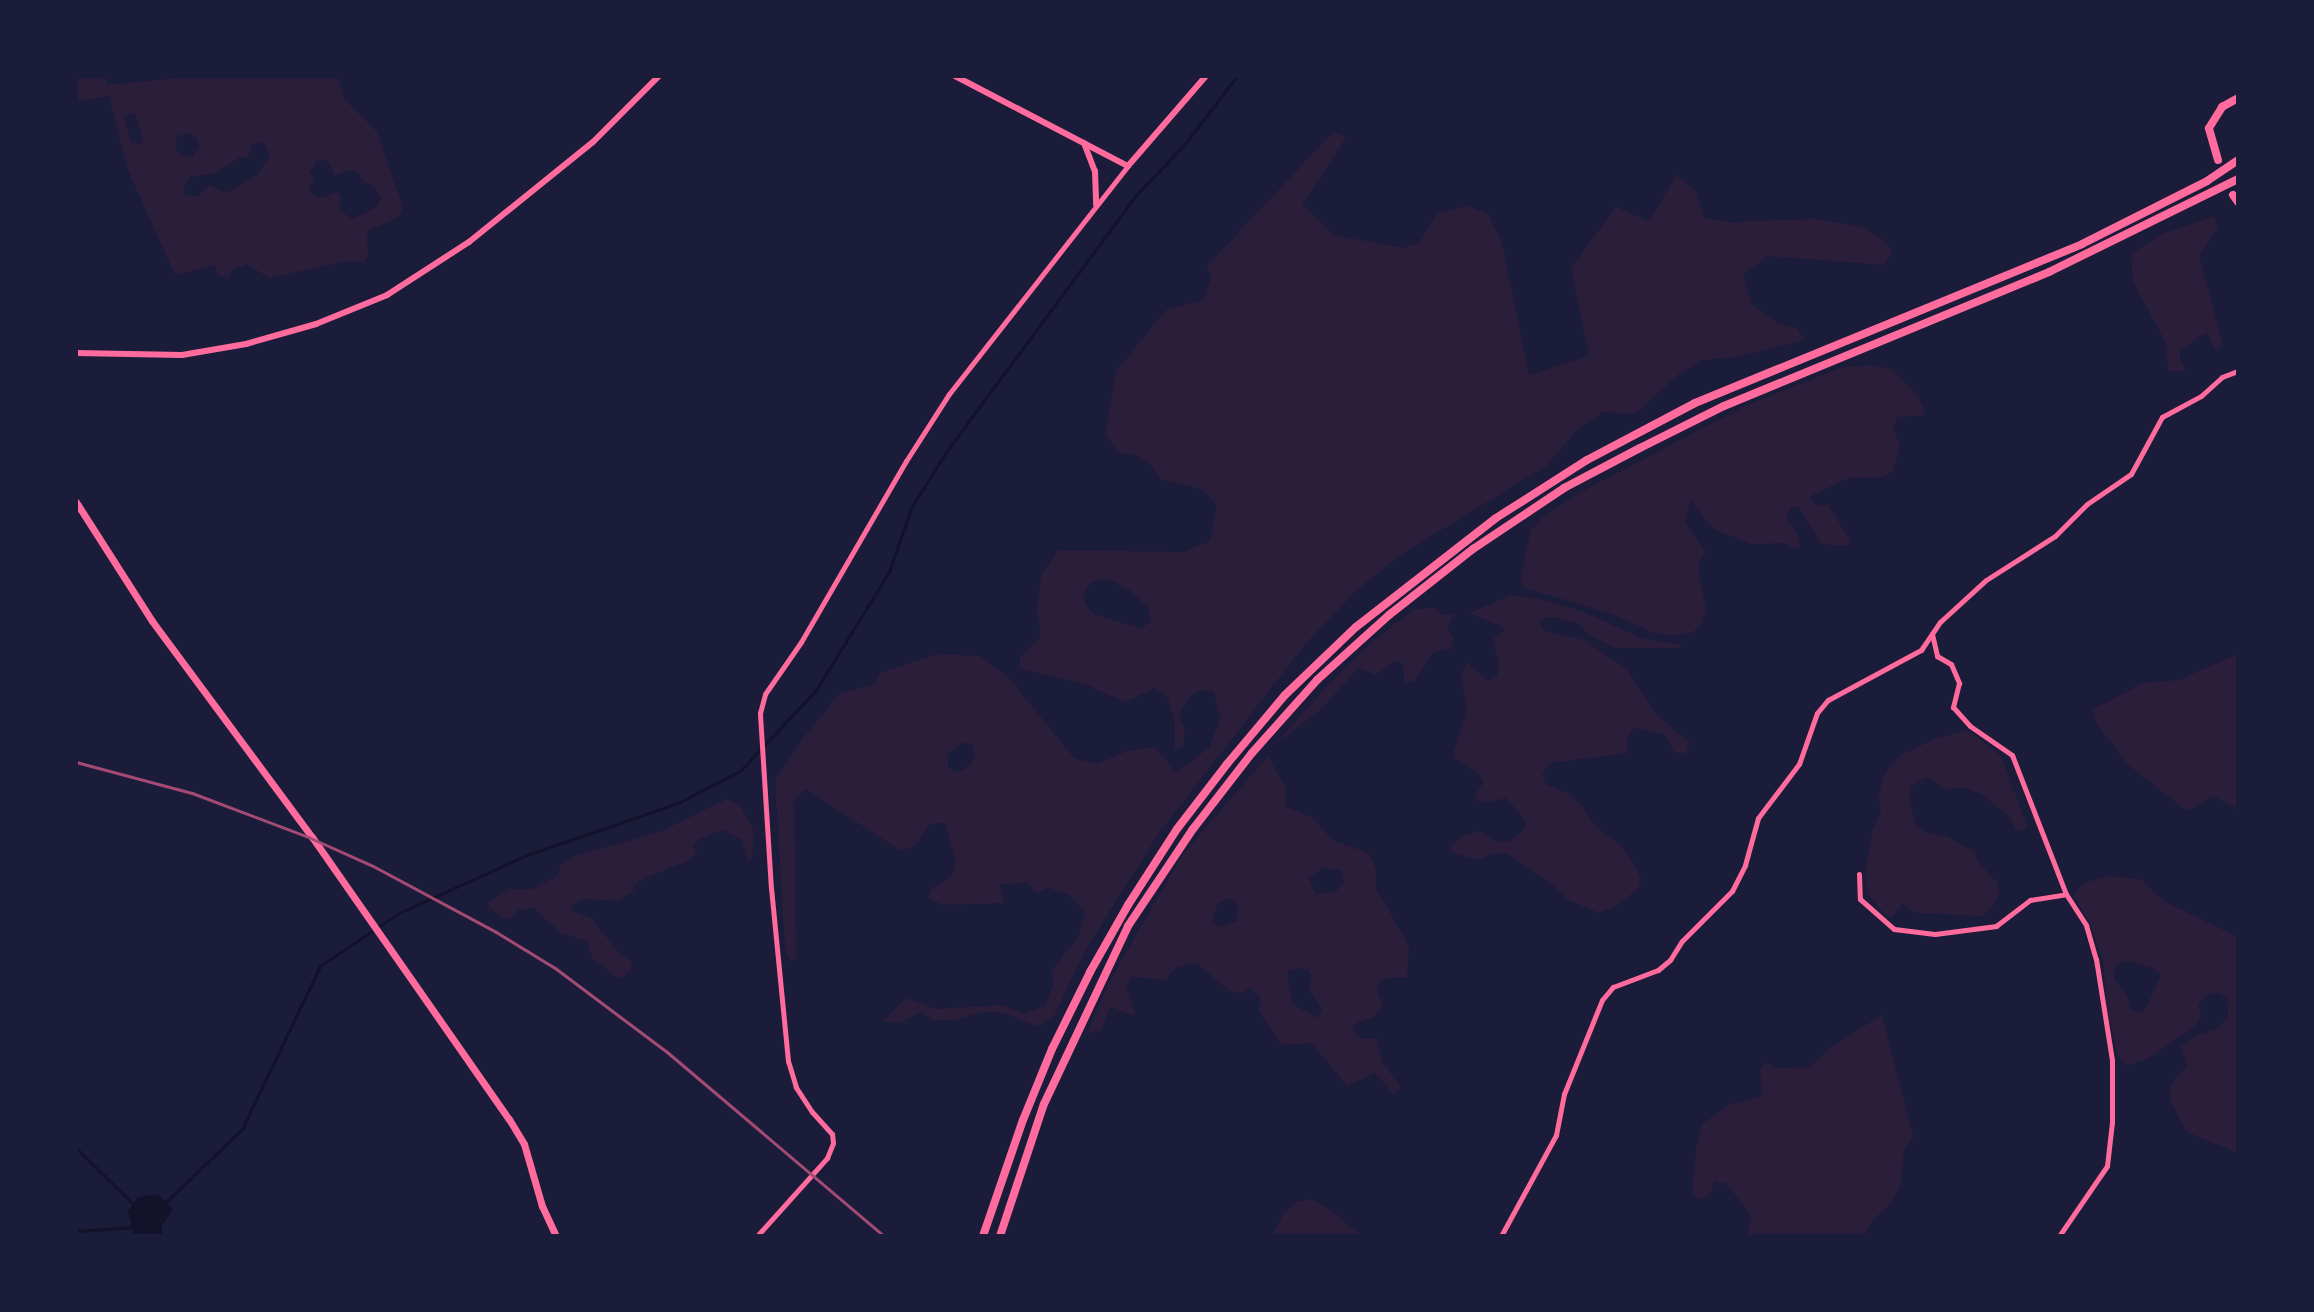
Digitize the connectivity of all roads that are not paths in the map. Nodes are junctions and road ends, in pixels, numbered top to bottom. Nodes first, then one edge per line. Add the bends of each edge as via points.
1 (659, 76) edge
2 (955, 76) edge
3 (1206, 76) edge
4 (2238, 98) edge
5 (1084, 143) junction
6 (2218, 160) dead end
7 (2238, 160) edge
8 (1128, 166) junction
9 (2235, 182) edge
10 (1096, 205) junction
11 (76, 353) edge
12 (2238, 371) edge
13 (76, 502) edge
14 (1932, 634) junction
15 (1859, 874) dead end
16 (2066, 894) junction
17 (556, 1236) edge
18 (757, 1236) edge
19 (983, 1236) edge
20 (1000, 1236) edge
21 (1501, 1236) edge
22 (2059, 1236) edge

1 - 11 street via 593,142 469,242 387,295 316,324 246,344 182,355
2 - 5 street
3 - 8 street
4 - 6 highway via 2213,116 2209,128
5 - 8 street
5 - 10 street via 1095,171
7 - 19 highway via 2082,244 1695,403 1587,460 1496,518 1356,627 1285,695 1227,764 1128,905 1052,1049
8 - 10 street
9 - 20 highway via 2049,272 1724,406 1640,448 1564,488 1473,549 1389,615 1317,680 1252,753 1128,926 1044,1104
10 - 18 street via 949,394 765,694 760,713 788,1061 796,1087 832,1134 833,1143 827,1158
12 - 14 street via 2162,417 2131,474 2087,504 2055,536 1986,580
13 - 17 main road via 152,621 524,1144
14 - 16 street via 1937,656 1951,664 1959,683 1953,707 1970,726 2012,755
14 - 21 street via 1921,650 1828,700 1817,713 1799,764 1758,818 1732,891 1670,960 1613,987 1602,1000 1564,1094 1556,1135
15 - 16 street via 1860,899 1894,929 1935,934 1996,926 2030,900
16 - 22 street via 2086,925 2096,959 2112,1060 2112,1122 2107,1166

